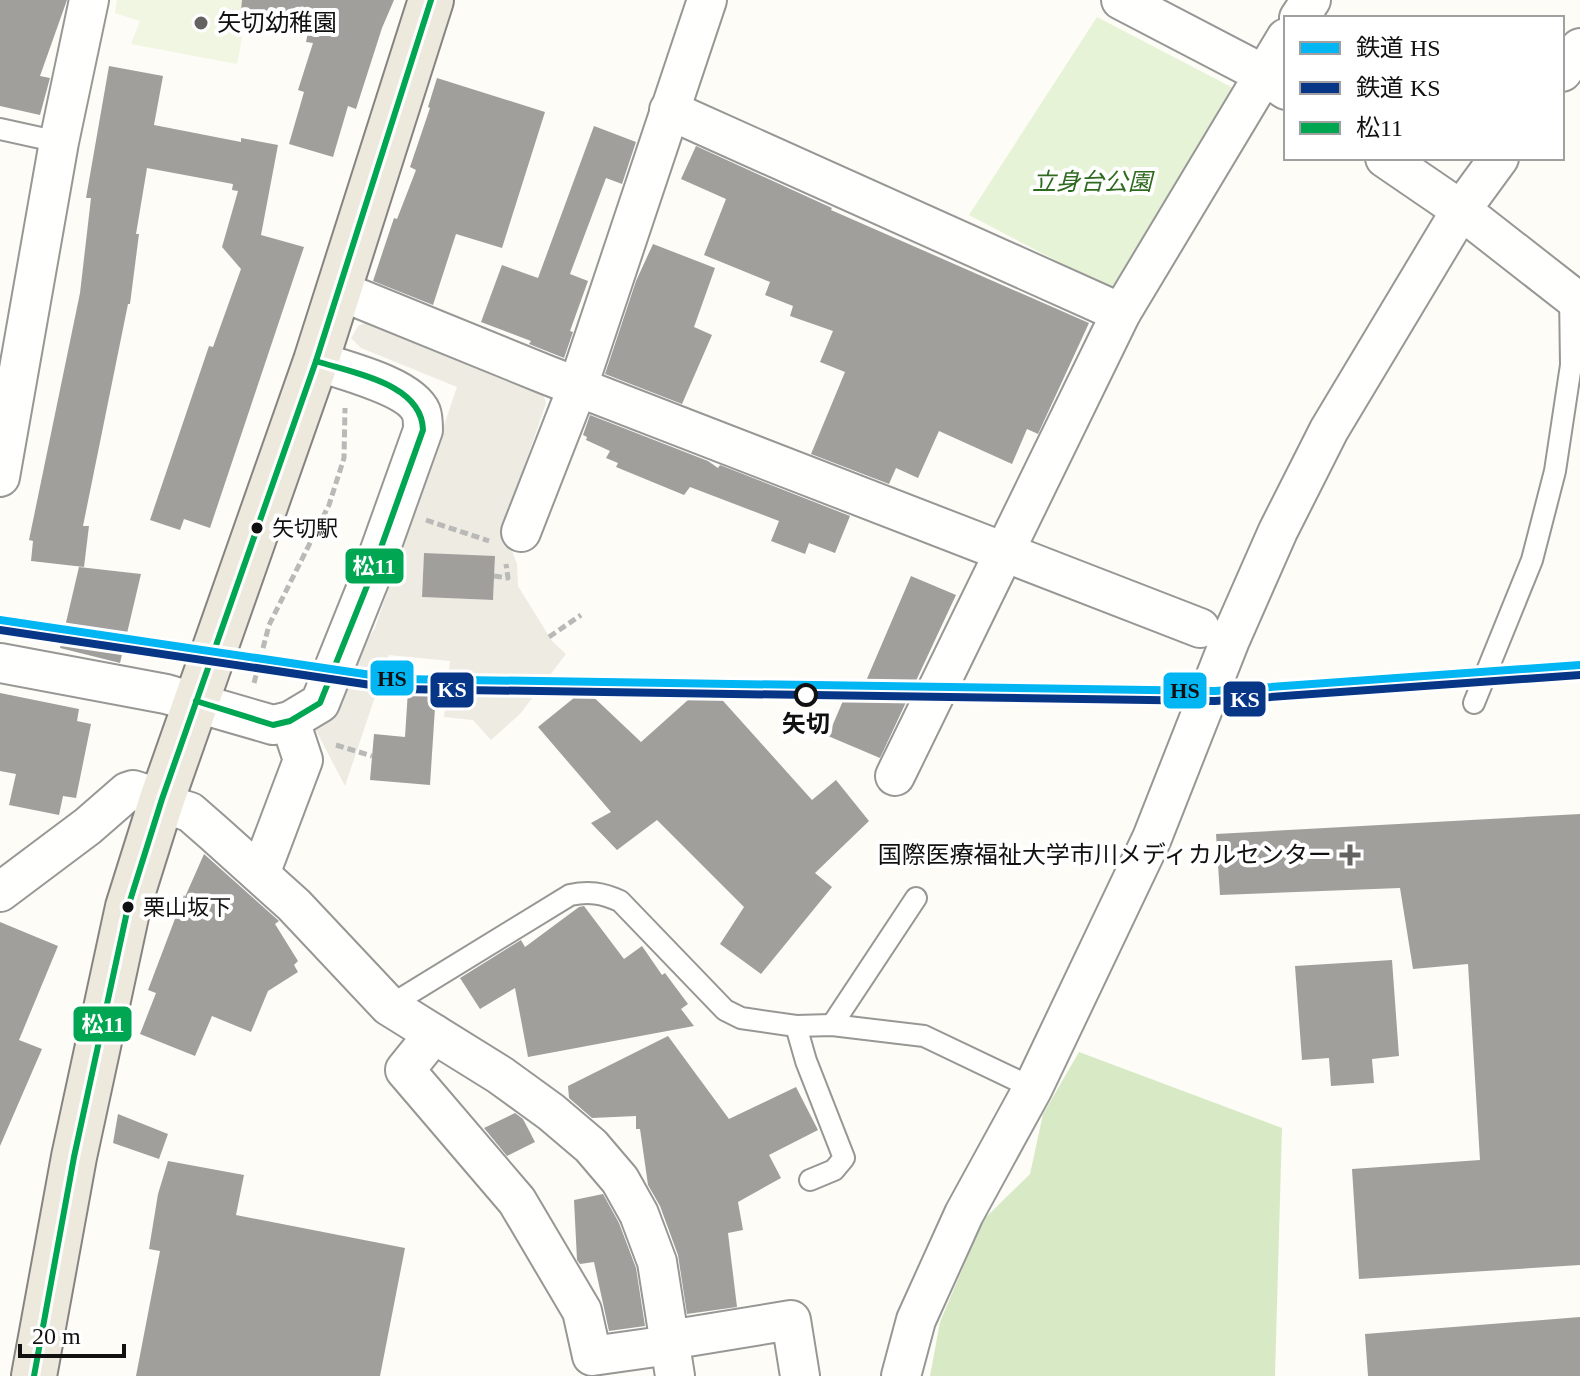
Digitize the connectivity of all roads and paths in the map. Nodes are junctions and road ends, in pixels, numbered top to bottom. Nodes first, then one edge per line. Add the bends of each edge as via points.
1 (89, 0) edge
2 (431, 0) edge
3 (707, 0) edge
4 (1121, 0) edge
5 (1284, 45) edge
6 (1580, 48) edge
7 (1564, 69) edge
8 (1274, 82) edge
9 (669, 110) junction
10 (0, 129) edge
11 (59, 142) junction
12 (1388, 160) edge
13 (1498, 160) edge
14 (1461, 210) junction
15 (338, 290) junction
16 (1575, 298) edge
17 (1121, 313) junction
18 (316, 361) junction
19 (8, 385) edge
20 (578, 386) junction
21 (345, 404) dead end
22 (0, 477) edge
23 (424, 519) dead end
24 (506, 543) junction
25 (1002, 552) junction
26 (494, 576) dead end
27 (581, 615) dead end
28 (1200, 628) dead end
29 (549, 637) dead end
30 (0, 663) edge
31 (251, 692) dead end
32 (196, 701) junction
33 (1474, 703) dead end
34 (290, 721) junction
35 (331, 743) dead end
36 (372, 756) dead end
37 (895, 776) dead end
38 (161, 801) junction
39 (260, 874) junction
40 (0, 892) edge
41 (916, 898) dead end
42 (389, 1006) junction
43 (832, 1025) junction
44 (796, 1026) junction
45 (434, 1034) junction
46 (1033, 1088) junction
47 (810, 1180) dead end
48 (672, 1354) edge
49 (34, 1376) edge
50 (800, 1376) edge
51 (901, 1376) edge

1 - 11 street
2 - 15 main road
3 - 9 street
4 - 8 street
5 - 8 street
6 - 7 street
8 - 17 street
9 - 17 street
9 - 20 street
10 - 11 lane
11 - 19 street
12 - 14 street
13 - 14 street
14 - 16 street
14 - 46 street via 1329,430 1278,531 1152,838
15 - 18 main road
15 - 20 street
16 - 33 lane via 1555,471 1532,560
17 - 25 street
18 - 32 main road
18 - 34 street via 412,398 422,413 423,430 320,703
19 - 22 street
20 - 24 street
20 - 25 street
21 - 31 path via 344,458 333,493 269,625
23 - 24 path
24 - 26 path via 508,578
25 - 28 street
25 - 37 street
27 - 29 path
30 - 32 street
32 - 34 street via 273,725
32 - 38 main road
34 - 39 street via 303,760
35 - 36 path
38 - 39 street via 190,812
38 - 40 street via 127,792
38 - 49 main road via 112,975
39 - 42 street
41 - 43 lane
42 - 44 lane via 570,895 585,892 620,901 725,1010 741,1018
42 - 45 street
43 - 44 lane
43 - 46 lane via 924,1036
44 - 47 lane via 844,1158 834,1170
45 - 48 street via 551,1112 620,1180 657,1262
45 - 48 street via 405,1070 517,1201 582,1311 592,1356
46 - 51 street via 964,1214 916,1320
48 - 50 street via 791,1320

